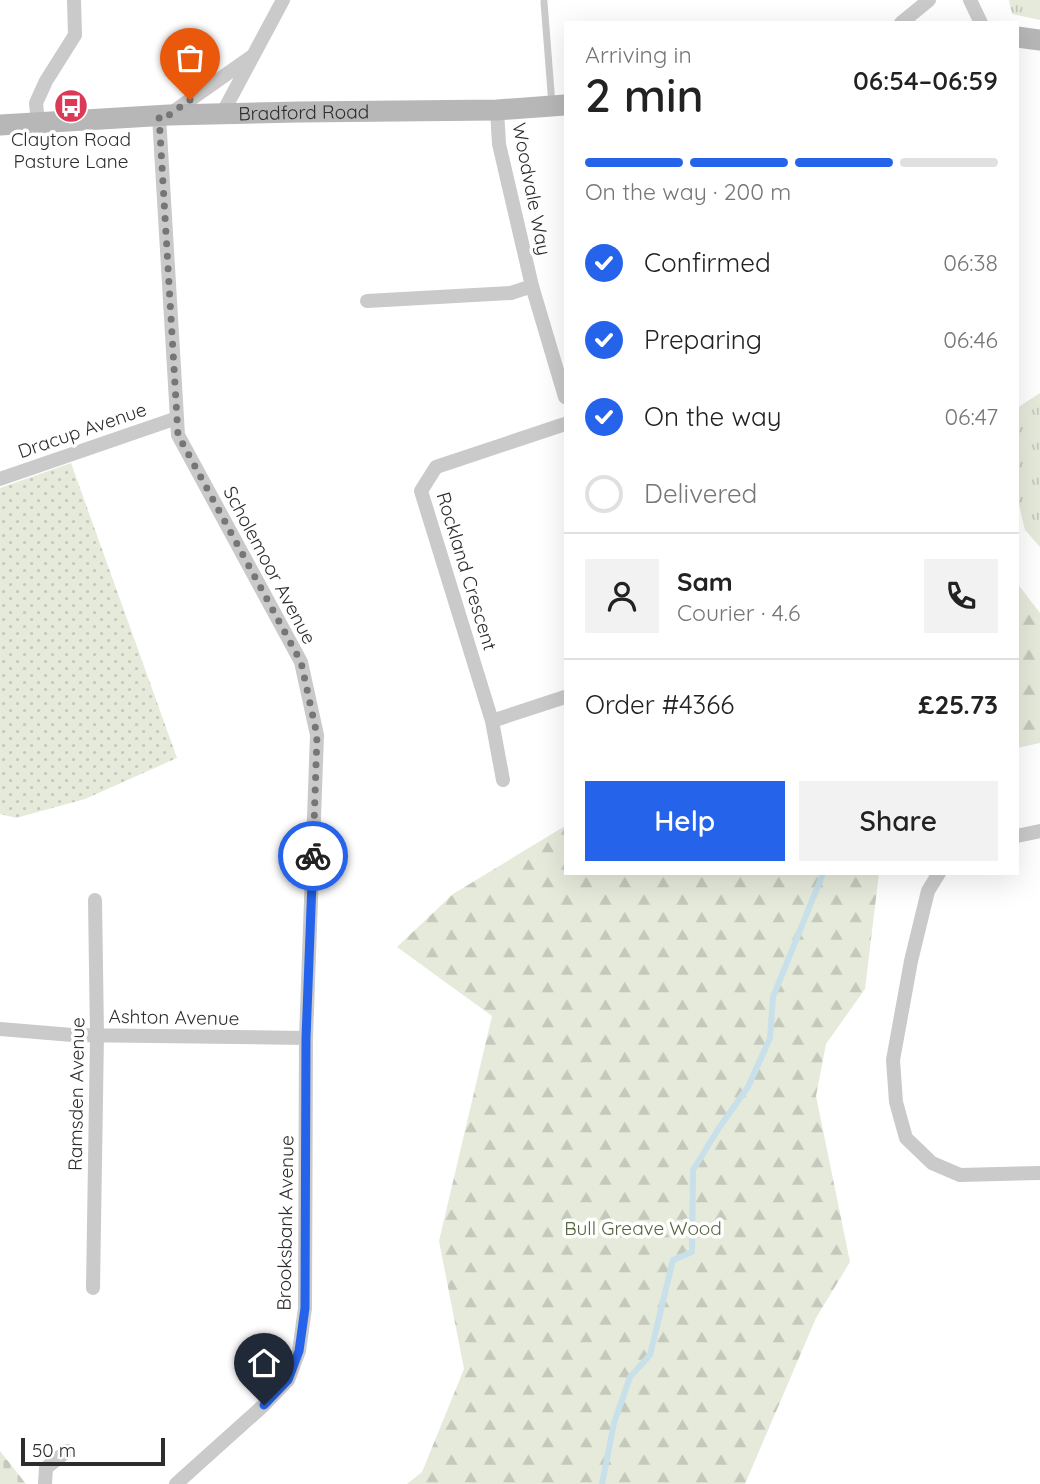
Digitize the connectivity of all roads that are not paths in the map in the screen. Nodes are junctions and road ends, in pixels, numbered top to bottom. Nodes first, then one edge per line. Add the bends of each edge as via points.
1 (74, 0) edge
2 (283, 0) edge
3 (929, 0) edge
4 (970, 0) edge
5 (544, 2) edge
6 (903, 21) edge
7 (980, 21) edge
8 (1019, 37) edge
9 (1040, 40) edge
10 (254, 54) junction
11 (559, 105) edge
12 (497, 110) junction
13 (222, 114) junction
14 (164, 115) junction
15 (38, 123) junction
16 (0, 125) edge
17 (532, 286) junction
18 (367, 301) dead end
19 (564, 394) edge
20 (177, 418) junction
21 (564, 424) edge
22 (0, 479) edge
23 (564, 697) edge
24 (492, 721) junction
25 (503, 780) dead end
26 (1039, 833) edge
27 (1019, 836) edge
28 (938, 875) edge
29 (95, 900) dead end
30 (0, 1030) edge
31 (97, 1035) junction
32 (306, 1038) junction
33 (1040, 1173) edge
34 (93, 1288) dead end
35 (67, 1451) dead end
36 (45, 1484) edge
37 (176, 1484) edge

1 - 15 street via 75,35 36,103
2 - 10 street
3 - 6 street
4 - 7 street
5 - 11 lane
8 - 9 street
10 - 13 street
10 - 14 street
11 - 12 street, Bradford Road
12 - 13 street, Bradford Road
12 - 17 street, Woodvale Way via 499,144
13 - 14 street, Bradford Road
14 - 15 street, Bradford Road
14 - 20 street, Scholemoor Avenue
15 - 16 street, Bradford Road
17 - 18 street via 510,293
17 - 19 street, Woodvale Way
20 - 22 street, Dracup Avenue
20 - 32 street, Scholemoor Avenue via 178,435 301,662 317,735
21 - 24 street, Rockland Crescent via 436,467 422,491
23 - 24 street
24 - 25 street, Rockland Crescent
26 - 27 street
28 - 33 street via 928,891 919,926 893,1060 896,1102 906,1138 932,1163 960,1175
29 - 31 street, Ramsden Avenue
30 - 31 street, Ashton Avenue
31 - 32 street, Ashton Avenue
31 - 34 street, Ramsden Avenue
32 - 37 street, Brooksbank Avenue via 305,1308 299,1351 288,1380
35 - 36 street via 46,1468

